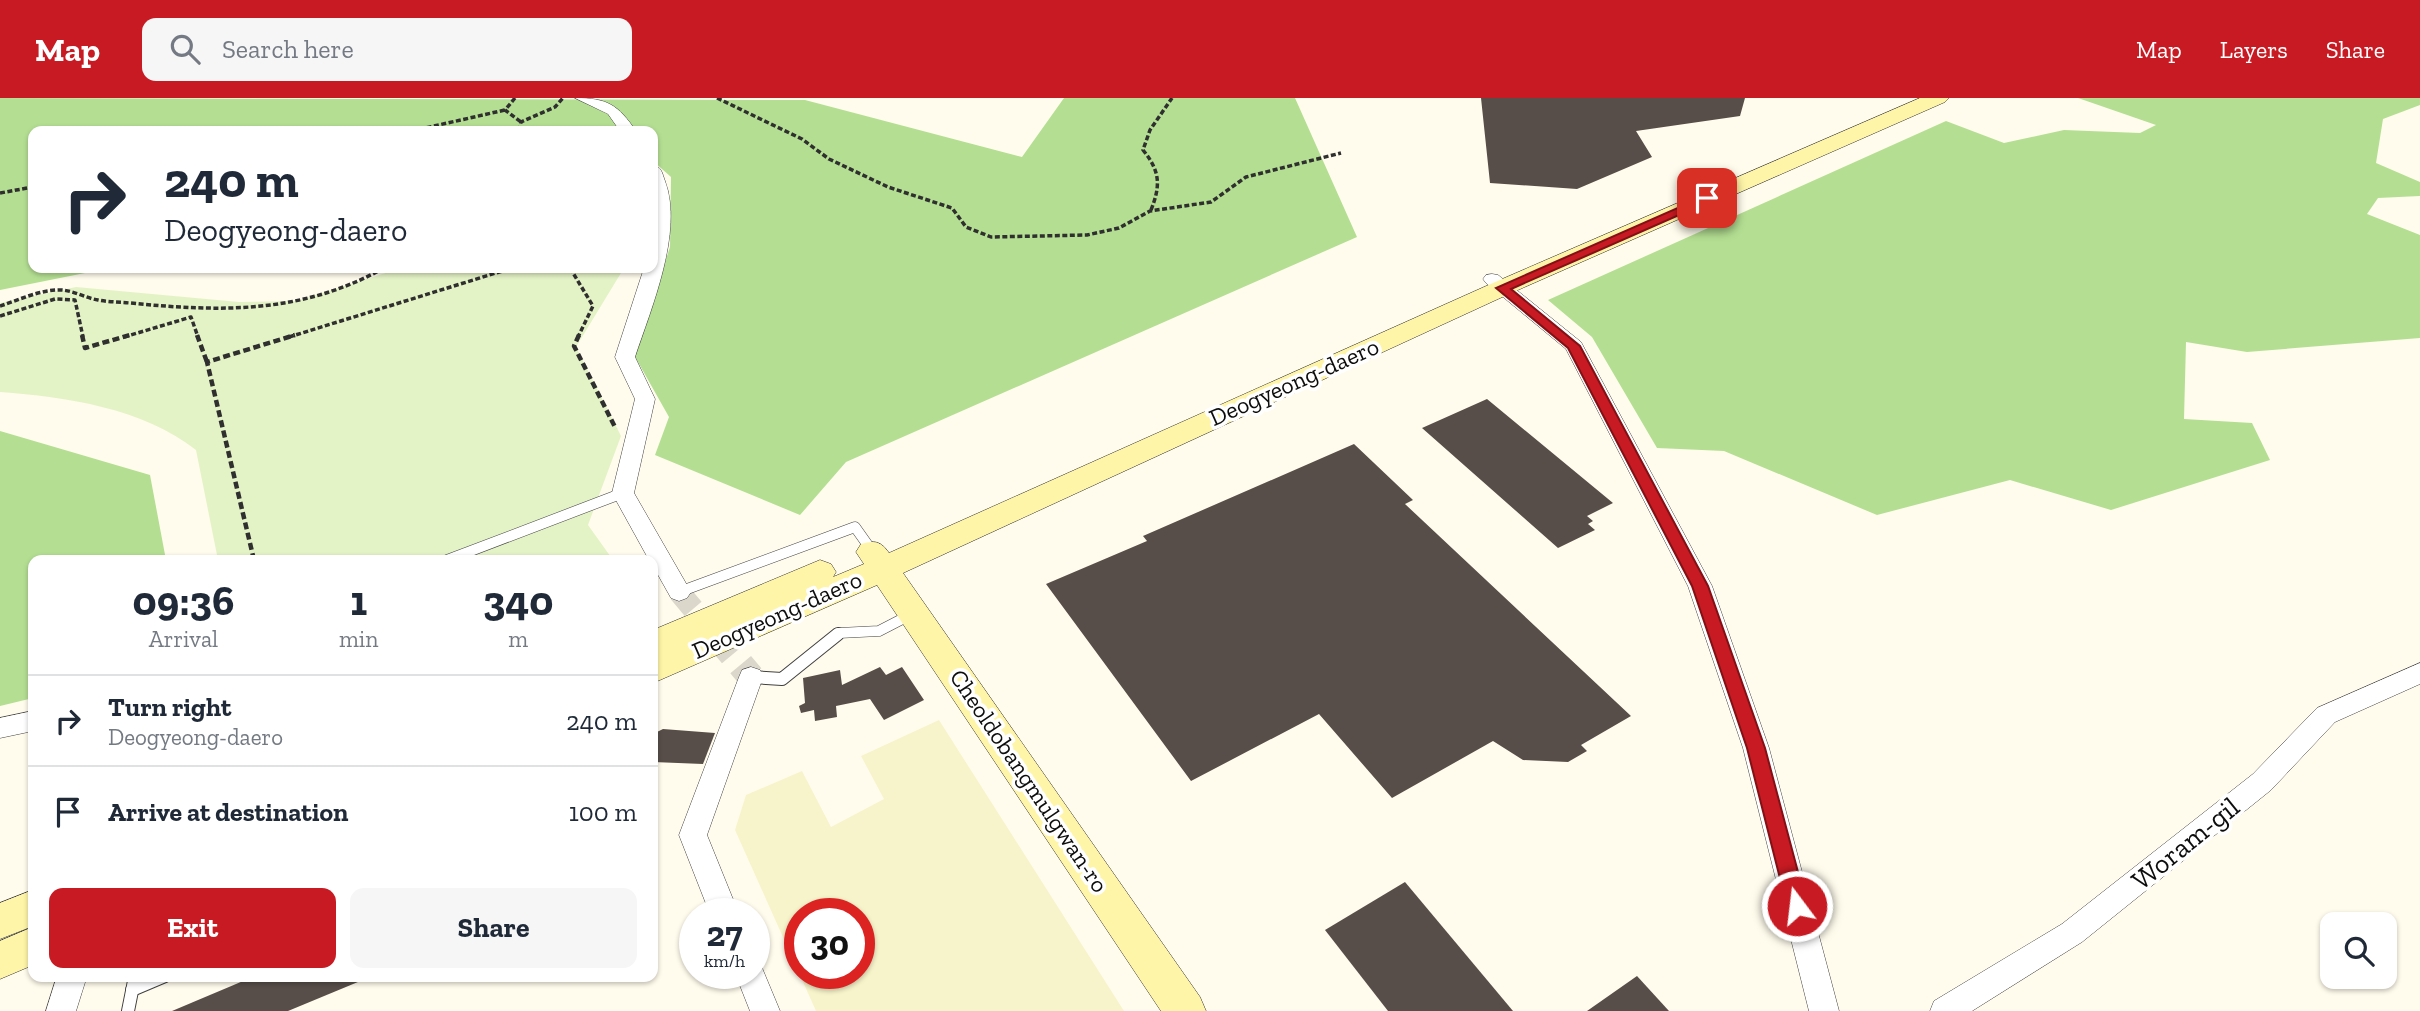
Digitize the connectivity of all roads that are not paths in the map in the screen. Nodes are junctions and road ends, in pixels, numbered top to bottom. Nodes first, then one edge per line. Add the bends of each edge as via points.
1 (583, 98) edge
2 (1909, 98) edge
3 (1938, 98) edge
4 (624, 126) edge
5 (658, 179) edge
6 (658, 248) edge
7 (652, 273) edge
8 (1497, 283) junction
9 (623, 493) junction
10 (460, 555) edge
11 (877, 560) junction
12 (679, 592) joint
13 (914, 613) junction
14 (658, 642) edge
15 (658, 668) edge
16 (2420, 673) edge
17 (751, 677) joint
18 (28, 722) edge
19 (0, 729) edge
20 (719, 898) edge
21 (28, 910) edge
22 (0, 921) edge
23 (28, 948) edge
24 (0, 960) edge
25 (70, 982) edge
26 (133, 984) edge
27 (756, 989) edge
28 (61, 1011) edge
29 (128, 1011) edge
30 (765, 1011) edge
31 (1185, 1011) edge
32 (1824, 1011) edge
33 (1945, 1011) edge

1 - 4 street via 613,111
2 - 8 street, Deogyeong-daero
3 - 8 street, Deogyeong-daero
5 - 6 street
7 - 9 street via 625,357 645,399
8 - 11 street, Deogyeong-daero
8 - 32 street via 1574,346 1700,586 1756,748
9 - 10 lane
9 - 12 street
11 - 12 lane via 855,527
11 - 13 street, Cheoldobangmulgwan-ro
11 - 14 street, Deogyeong-daero
11 - 15 street, Deogyeong-daero
13 - 17 lane via 878,631 839,634 782,679
13 - 31 street, Cheoldobangmulgwan-ro
16 - 33 street, Woram-gil via 2326,715 2262,782 2072,933
17 - 20 street via 693,835
18 - 19 street
21 - 22 street
23 - 24 street
25 - 28 street
26 - 29 lane
27 - 30 street

